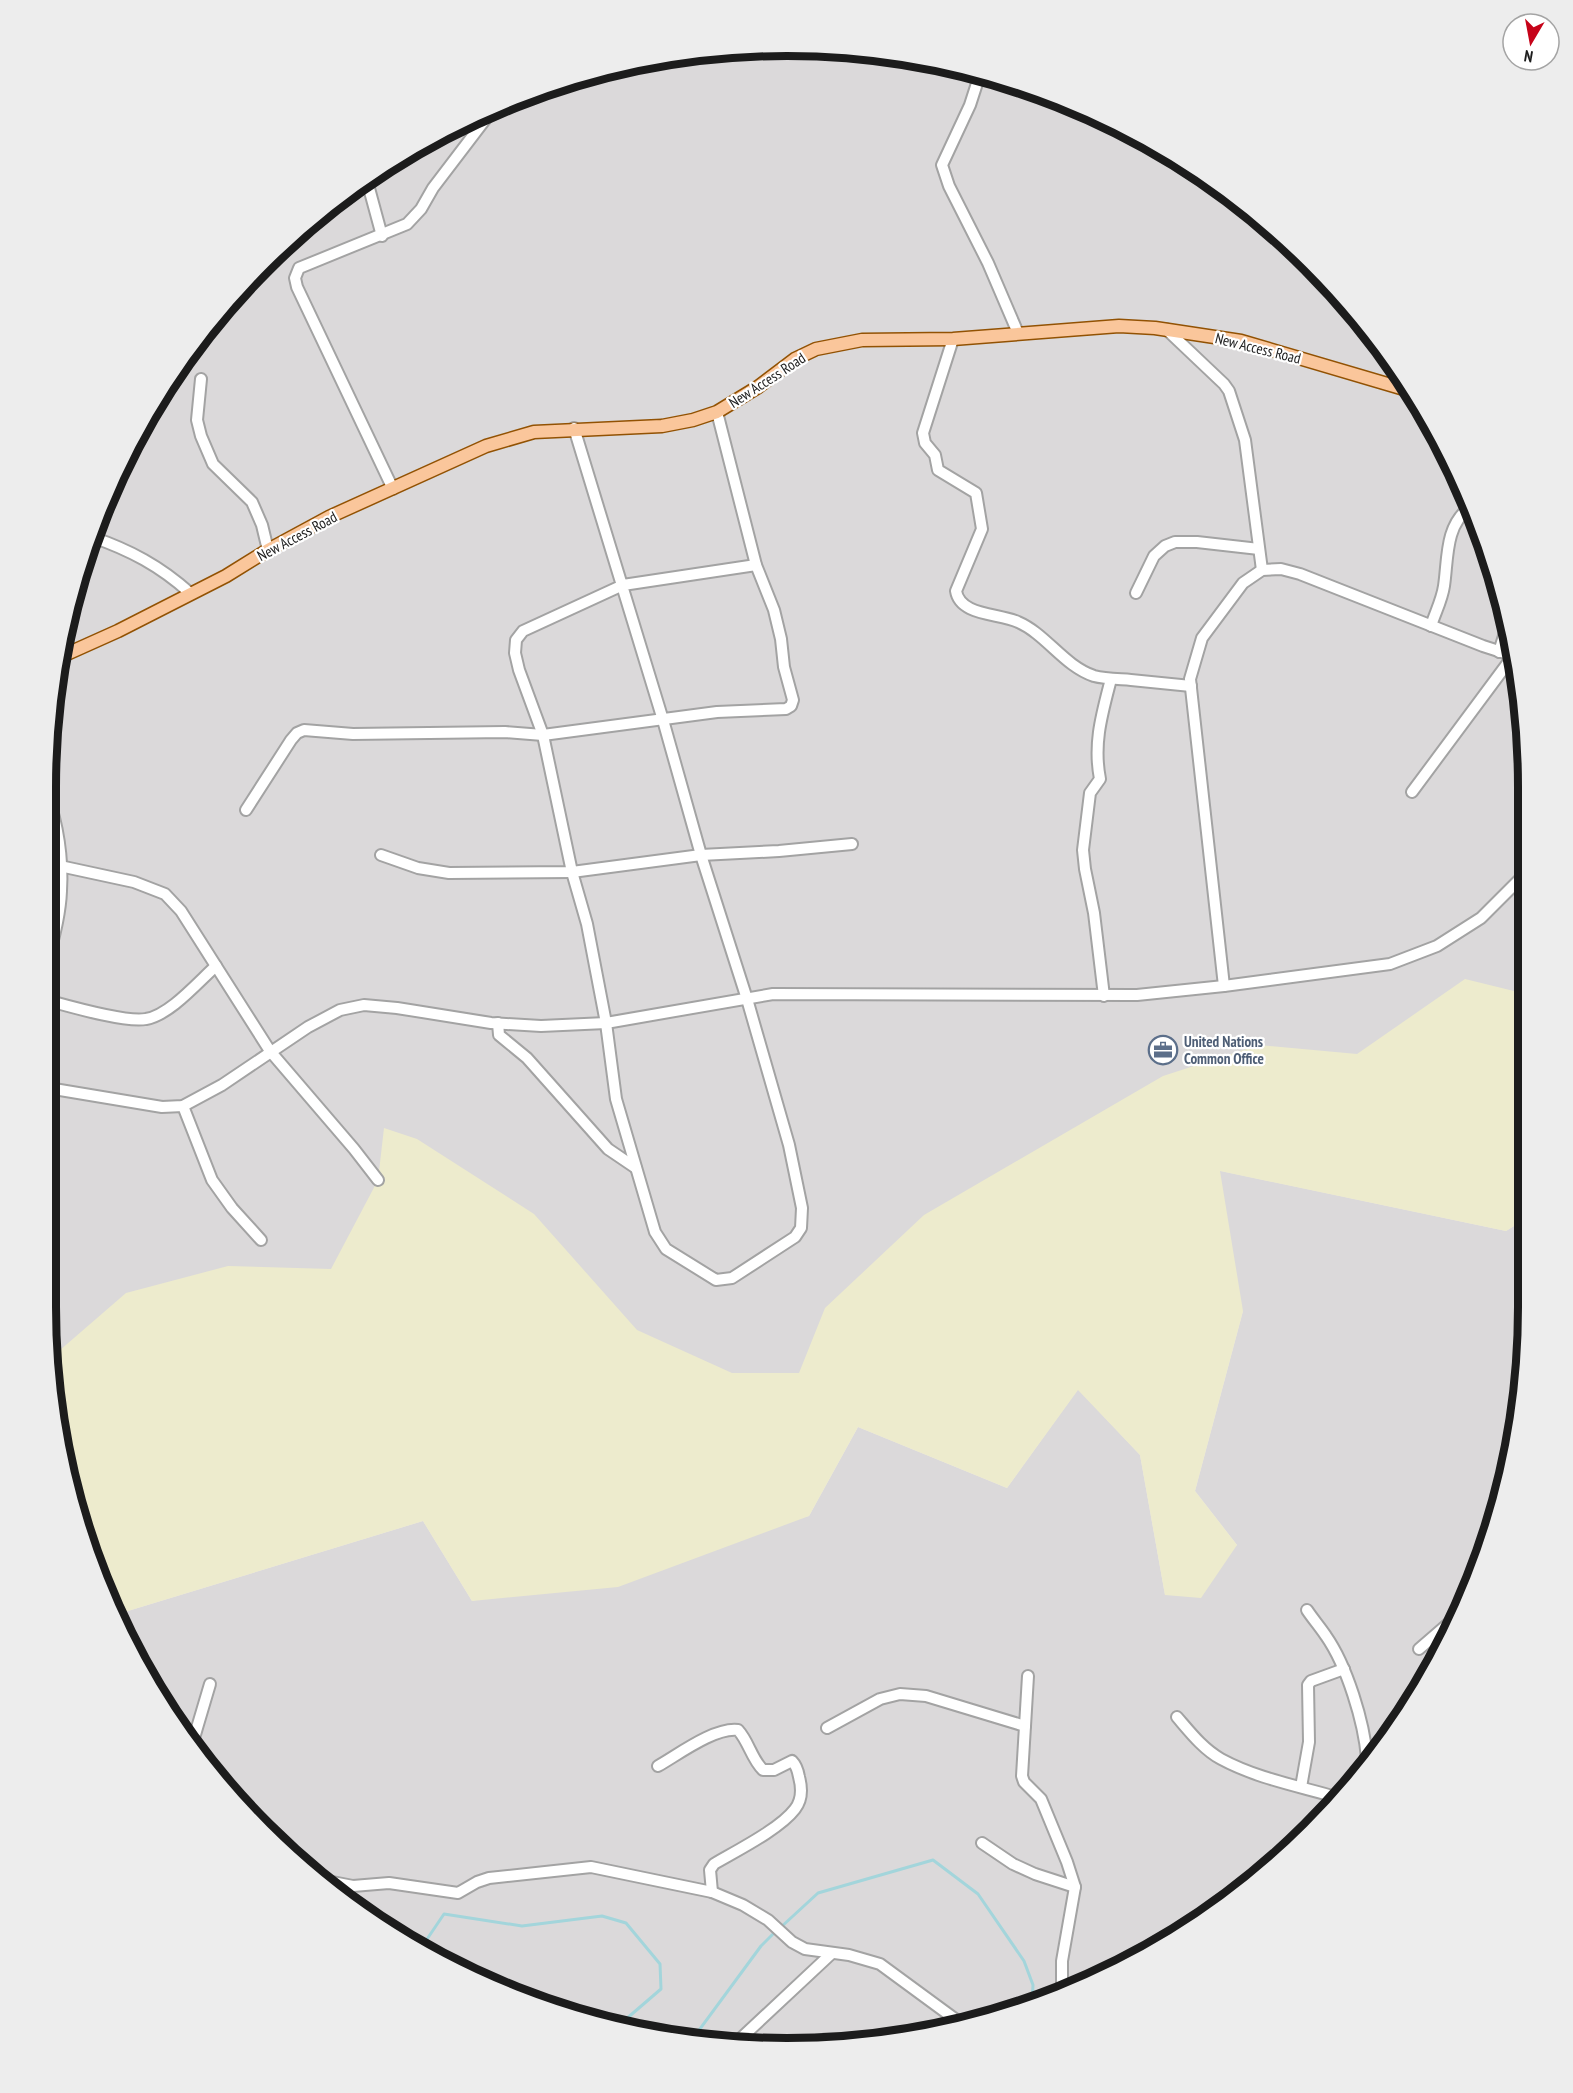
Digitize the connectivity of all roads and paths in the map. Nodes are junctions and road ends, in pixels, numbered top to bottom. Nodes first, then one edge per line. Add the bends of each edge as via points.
1 (978, 81) edge
2 (484, 122) edge
3 (369, 187) edge
4 (382, 236) junction
5 (1166, 329) junction
6 (1018, 333) junction
7 (953, 339) junction
8 (201, 379) dead end
9 (1399, 387) edge
10 (717, 412) junction
11 (574, 428) junction
12 (393, 489) junction
13 (1464, 513) edge
14 (99, 539) edge
15 (1259, 549) junction
16 (268, 550) junction
17 (756, 565) junction
18 (1262, 570) junction
19 (623, 585) junction
20 (190, 593) junction
21 (1136, 593) dead end
22 (1431, 626) junction
23 (1502, 641) edge
24 (1499, 652) junction
25 (68, 653) edge
26 (1505, 654) edge
27 (1507, 665) edge
28 (1111, 679) junction
29 (1191, 686) junction
30 (663, 720) junction
31 (543, 735) junction
32 (1413, 792) dead end
33 (246, 810) dead end
34 (56, 826) edge
35 (852, 844) dead end
36 (381, 855) dead end
37 (701, 855) junction
38 (56, 866) edge
39 (61, 867) junction
40 (572, 872) junction
41 (1518, 881) edge
42 (56, 917) edge
43 (216, 966) junction
44 (1224, 986) junction
45 (1104, 996) junction
46 (747, 999) junction
47 (56, 1002) edge
48 (498, 1023) junction
49 (606, 1023) junction
50 (270, 1052) junction
51 (56, 1089) edge
52 (183, 1106) junction
53 (636, 1168) junction
54 (378, 1180) dead end
55 (261, 1240) dead end
56 (1307, 1610) dead end
57 (1443, 1629) edge
58 (1419, 1649) dead end
59 (1344, 1669) junction
60 (1028, 1676) dead end
61 (210, 1684) dead end
62 (1177, 1718) dead end
63 (1025, 1726) junction
64 (827, 1728) dead end
65 (195, 1735) edge
66 (1366, 1752) edge
67 (658, 1766) dead end
68 (1301, 1787) junction
69 (1329, 1795) edge
70 (982, 1843) dead end
71 (338, 1883) edge
72 (1075, 1887) junction
73 (712, 1892) junction
74 (832, 1953) junction
75 (1062, 1984) edge
76 (953, 2018) edge
77 (743, 2036) edge

1 - 6 street via 942,165
2 - 4 street via 433,188 422,209 407,224
3 - 4 street
4 - 12 street via 299,268 295,278
5 - 6 main road, New Access Road via 1119,326
5 - 9 main road, New Access Road via 1241,341
5 - 15 street via 1228,391 1245,440
6 - 7 main road, New Access Road
7 - 10 main road, New Access Road via 862,340 816,349
7 - 28 street via 922,433 935,455 938,470 976,493 982,529 956,591 957,599 972,609 1029,627 1082,670
8 - 16 street via 196,420 201,436 213,464 252,502
10 - 11 main road, New Access Road via 662,426
10 - 17 street
11 - 12 main road, New Access Road via 534,432 486,446
11 - 19 street
12 - 16 main road, New Access Road
13 - 22 street via 1455,522 1444,585
14 - 20 street via 167,573
15 - 18 street
15 - 21 street via 1175,542 1154,556
16 - 20 main road, New Access Road
17 - 19 street
17 - 30 street via 774,610 793,700 791,706
18 - 22 street via 1300,574
18 - 29 street via 1243,583 1202,638
19 - 30 street
19 - 31 street via 523,631 516,640 519,670
20 - 25 main road, New Access Road
22 - 24 street
23 - 24 street
24 - 26 street
27 - 32 street
28 - 29 street
28 - 45 street via 1099,726 1096,758 1100,779 1090,793 1083,850
29 - 44 street
30 - 31 street
30 - 37 street
31 - 33 street via 304,730 291,740
31 - 40 street
34 - 39 street
35 - 37 street
36 - 40 street via 418,868 449,873
37 - 40 street
37 - 46 street
38 - 39 street
39 - 42 street
39 - 43 street via 134,882 165,894 181,911
40 - 49 street via 587,924
41 - 44 street via 1481,918 1437,946 1390,964
43 - 47 street via 173,1005 146,1019 118,1017
43 - 50 street
44 - 45 street
45 - 46 street via 801,993
46 - 49 street
46 - 53 street via 789,1145 802,1208 801,1228 795,1237 732,1278 716,1280 666,1249 655,1232
48 - 49 street
48 - 50 street via 364,1005 340,1010
48 - 53 street via 499,1035 527,1058 608,1149
49 - 53 street via 616,1099
50 - 52 street
50 - 54 street
51 - 52 street via 162,1107
52 - 55 street via 212,1180
56 - 59 street via 1327,1636
57 - 58 street
59 - 66 street
59 - 68 street via 1308,1685 1309,1742
60 - 63 street
61 - 65 street
62 - 68 street via 1220,1759
63 - 64 street via 933,1698 900,1694 880,1699
63 - 72 street via 1022,1776 1041,1800
67 - 73 street via 730,1729 738,1730 746,1739 755,1762 763,1770 774,1770 788,1761 795,1764 801,1785 795,1809 769,1831 714,1864 710,1870
68 - 69 street
70 - 72 street via 1012,1864
71 - 73 street via 389,1883 458,1893 489,1878 591,1867
72 - 75 street via 1062,1961
73 - 74 street via 768,1920 805,1949
74 - 76 street via 880,1964
74 - 77 street

